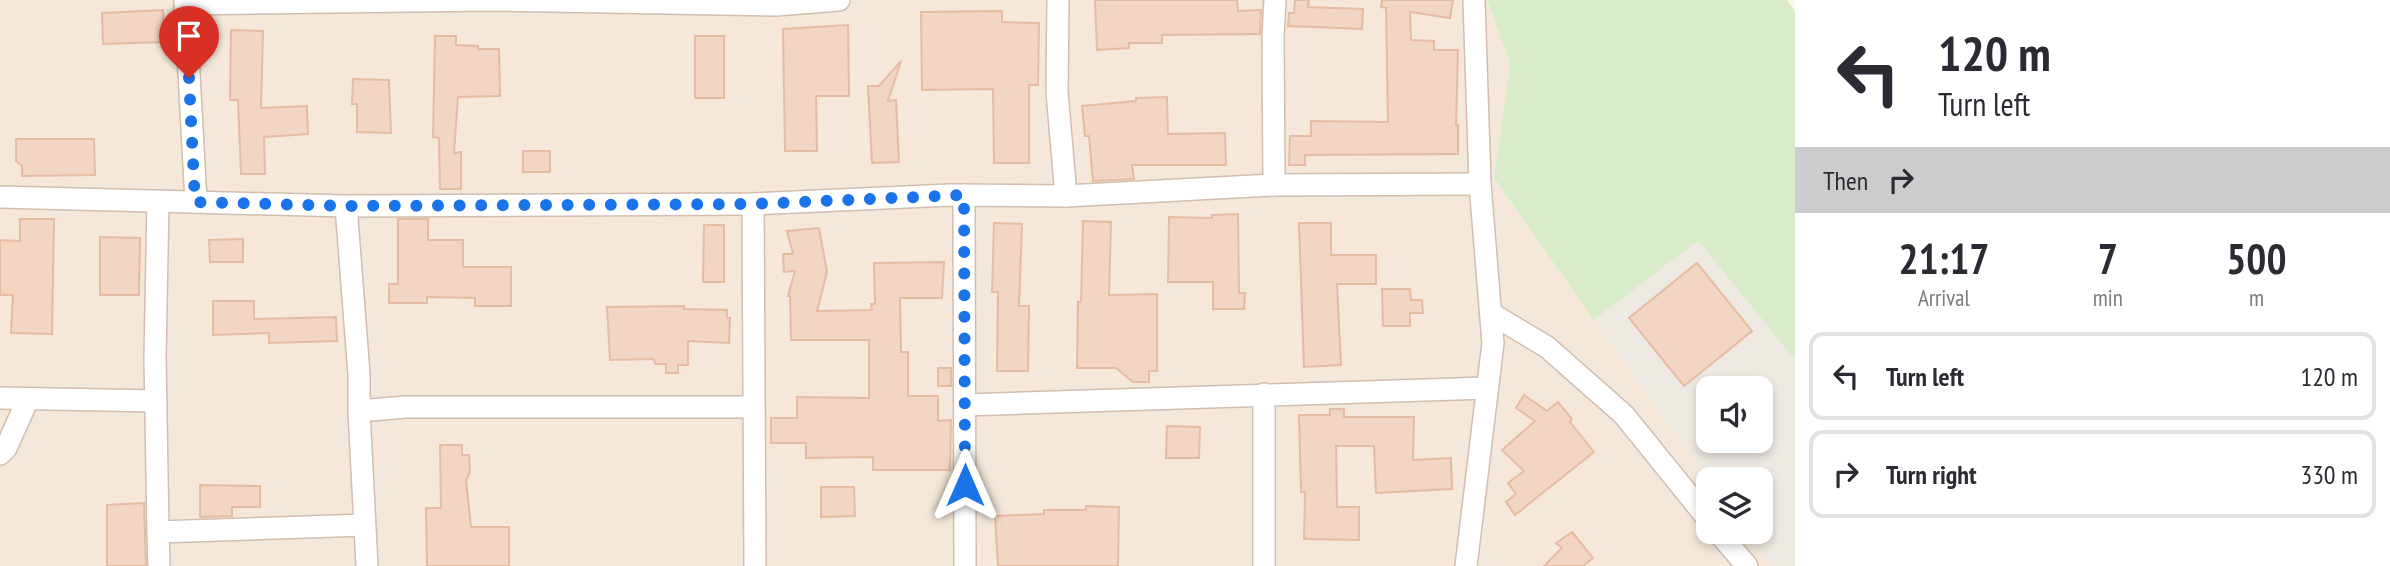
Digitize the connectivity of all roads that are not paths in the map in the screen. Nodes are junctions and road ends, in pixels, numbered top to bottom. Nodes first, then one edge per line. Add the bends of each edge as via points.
1 (839, 0) edge
2 (1058, 0) edge
3 (1275, 0) edge
4 (1474, 0) edge
5 (185, 2) edge
6 (1480, 184) junction
7 (1273, 185) junction
8 (964, 195) junction
9 (1066, 196) junction
10 (0, 197) edge
11 (158, 201) junction
12 (195, 202) junction
13 (753, 204) junction
14 (346, 206) junction
15 (1492, 314) junction
16 (1487, 388) junction
17 (1264, 394) junction
18 (0, 398) edge
19 (28, 399) junction
20 (156, 401) junction
21 (966, 405) junction
22 (754, 407) junction
23 (359, 411) junction
24 (0, 454) edge
25 (1696, 504) edge
26 (364, 525) junction
27 (158, 532) junction
28 (1728, 544) edge
29 (159, 566) edge
30 (367, 566) edge
31 (755, 566) edge
32 (965, 566) edge
33 (1264, 566) edge
34 (1466, 566) edge
35 (1747, 566) edge

1 - 5 street via 776,5 489,0
2 - 9 street via 1057,92
3 - 7 street
4 - 6 street
5 - 12 street
6 - 7 street
6 - 15 street
7 - 9 street
8 - 9 street
8 - 13 street
8 - 21 street
10 - 11 street
11 - 12 street
11 - 20 street
12 - 14 street
13 - 14 street
13 - 22 street
14 - 23 street
15 - 16 street
15 - 25 street via 1547,347 1624,415
16 - 17 street
16 - 34 street
17 - 21 street
17 - 33 street
18 - 19 street
19 - 20 street
19 - 24 street
20 - 27 street
21 - 32 street
22 - 23 street via 405,407
22 - 31 street
23 - 26 street
26 - 27 street
26 - 30 street
27 - 29 street
28 - 35 street

